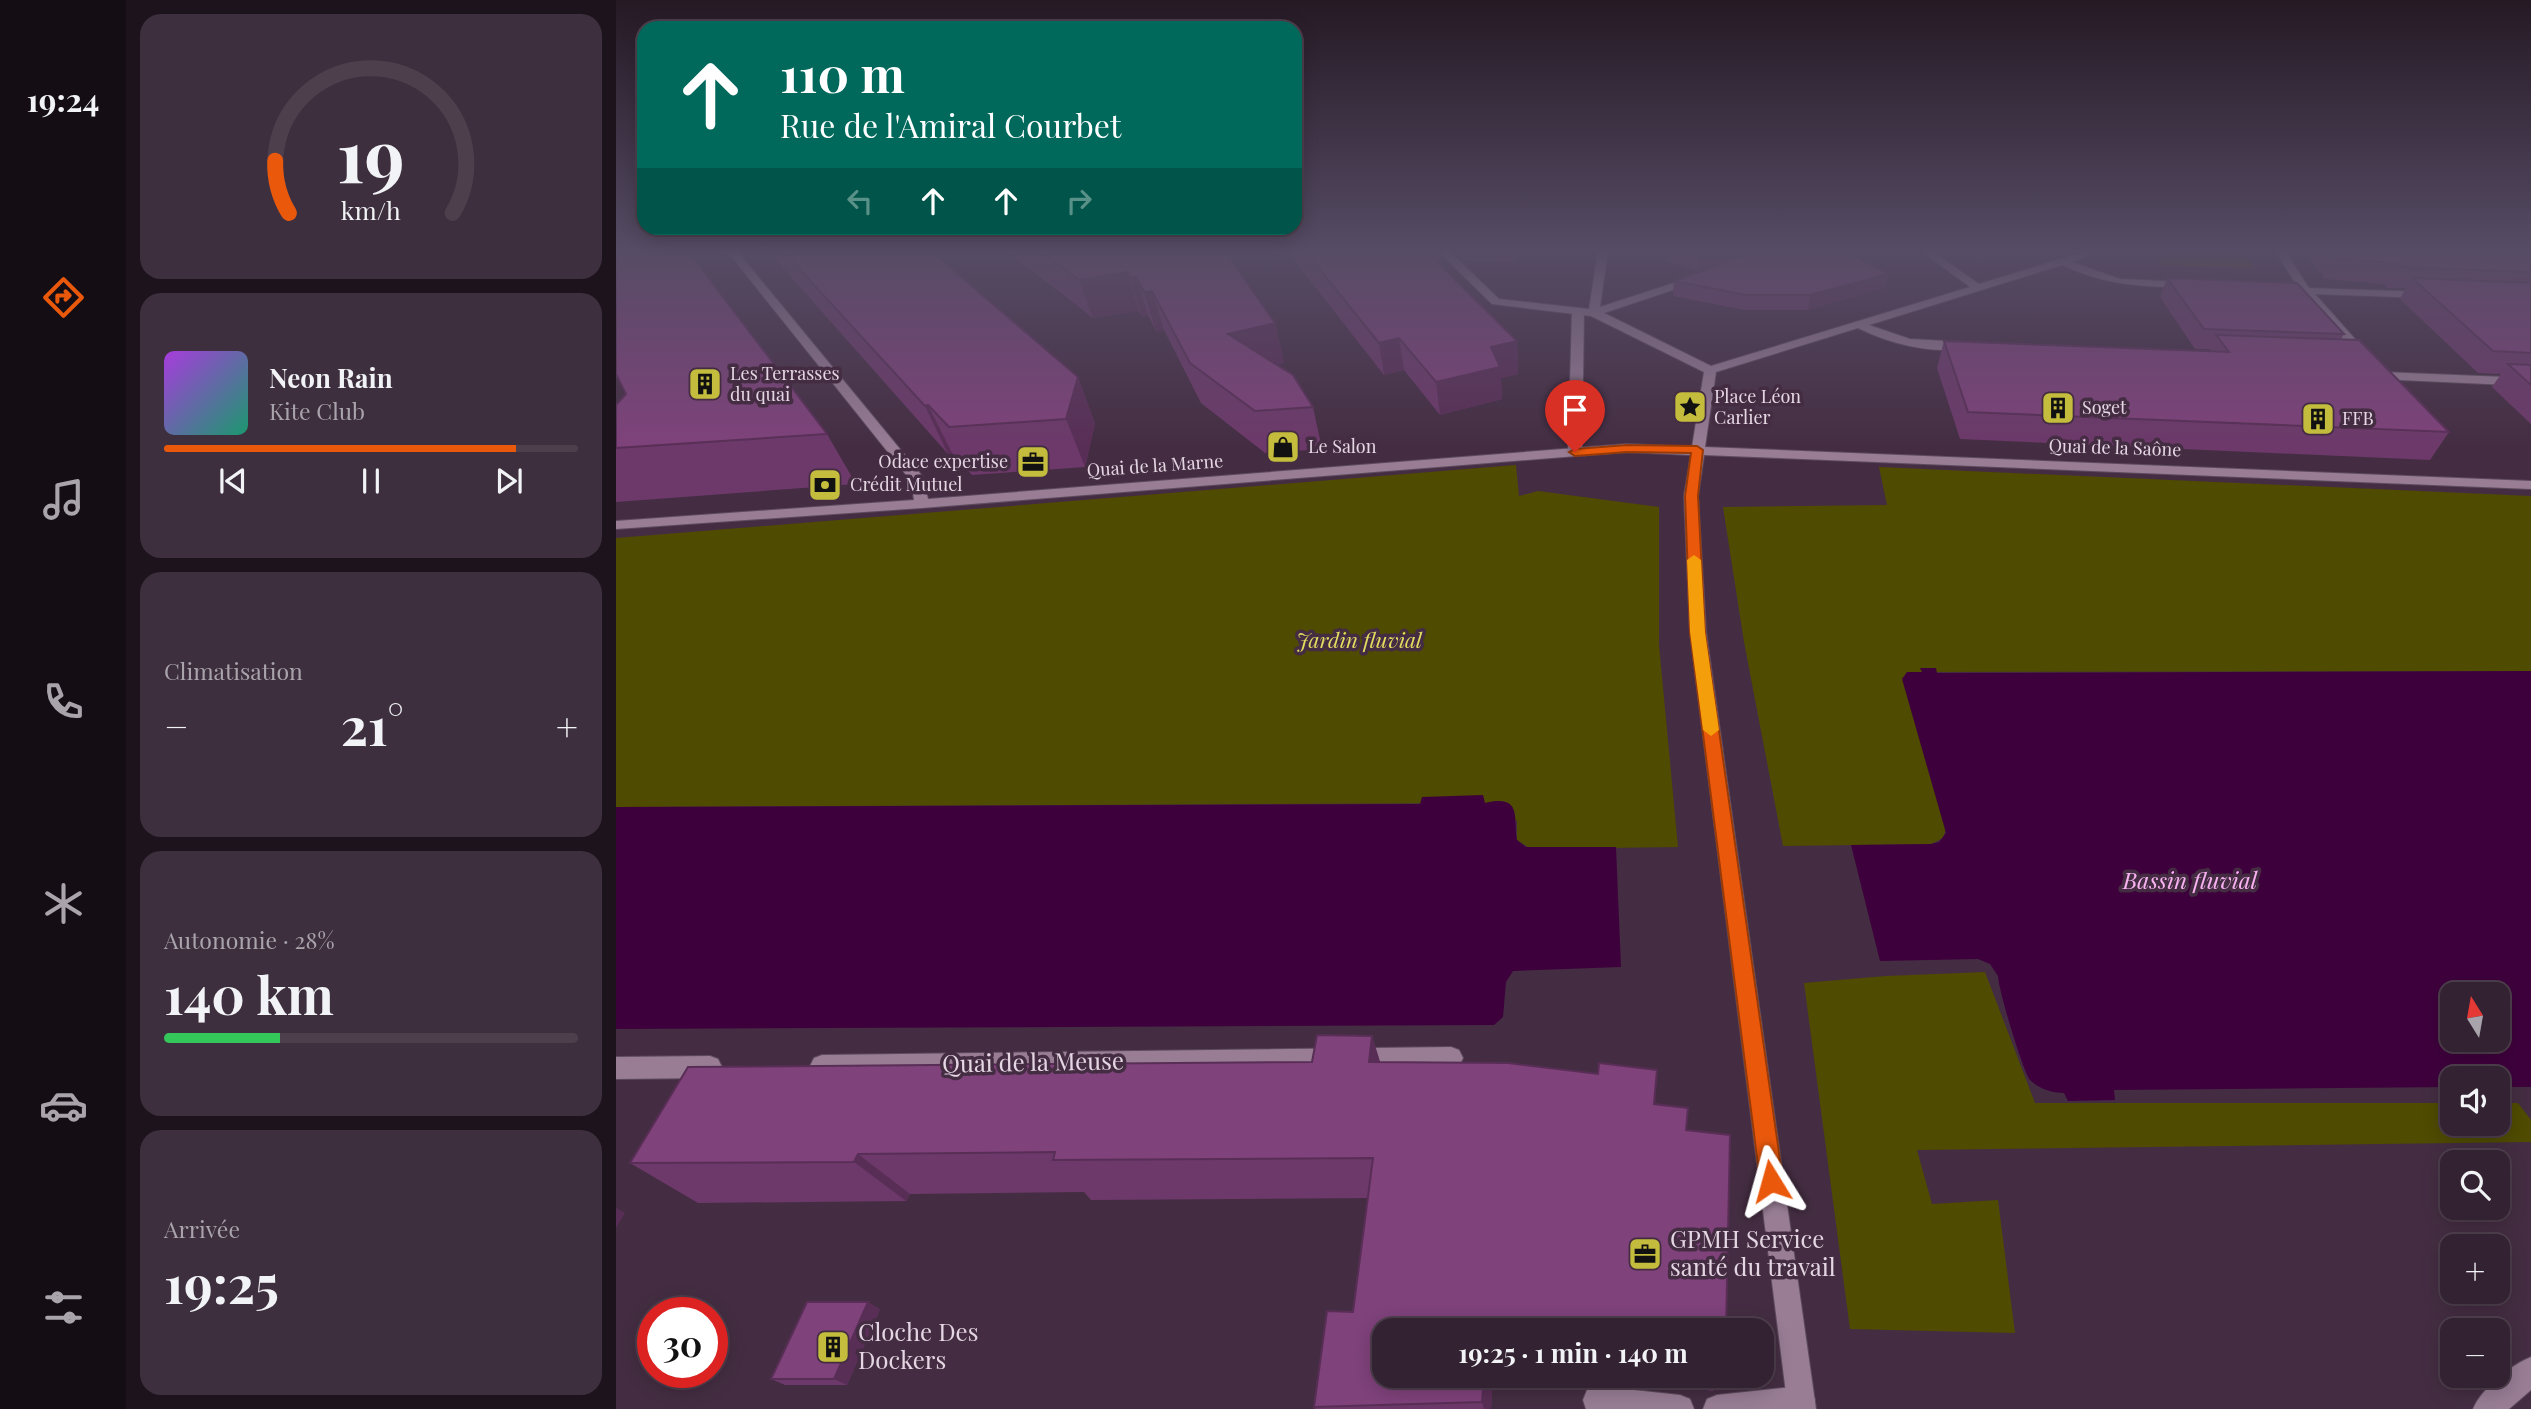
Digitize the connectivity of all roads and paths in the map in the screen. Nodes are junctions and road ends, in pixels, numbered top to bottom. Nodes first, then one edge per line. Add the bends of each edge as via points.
1 (785, 317) edge
2 (1578, 317) edge
3 (1602, 317) edge
4 (1881, 317) edge
5 (2327, 317) edge
6 (1858, 324) junction
7 (1976, 347) edge
8 (2362, 361) edge
9 (1710, 370) junction
10 (2382, 376) edge
11 (2531, 382) edge
12 (1697, 450) junction
13 (1575, 452) junction
14 (2531, 485) edge
15 (922, 504) junction
16 (616, 525) edge
17 (1451, 1058) dead end
18 (797, 1066) edge
19 (727, 1067) edge
20 (616, 1068) edge
21 (2531, 1371) edge
22 (1597, 1400) dead end
23 (1801, 1405) edge
24 (1680, 1409) edge
25 (1717, 1409) edge
26 (2487, 1409) edge

1 - 15 street via 918,481
2 - 13 street
3 - 9 street
4 - 6 street
5 - 8 street
6 - 7 street via 1908,344
6 - 9 street
9 - 12 street
10 - 11 street
12 - 13 street, Quai de la Marne
12 - 14 street, Quai de la Saône
12 - 23 street via 1691,496 1698,632
13 - 15 street, Quai de la Marne
15 - 16 street, Quai de la Marne
17 - 18 street, Quai de la Meuse
19 - 20 street
21 - 26 street
22 - 24 street
23 - 25 street

